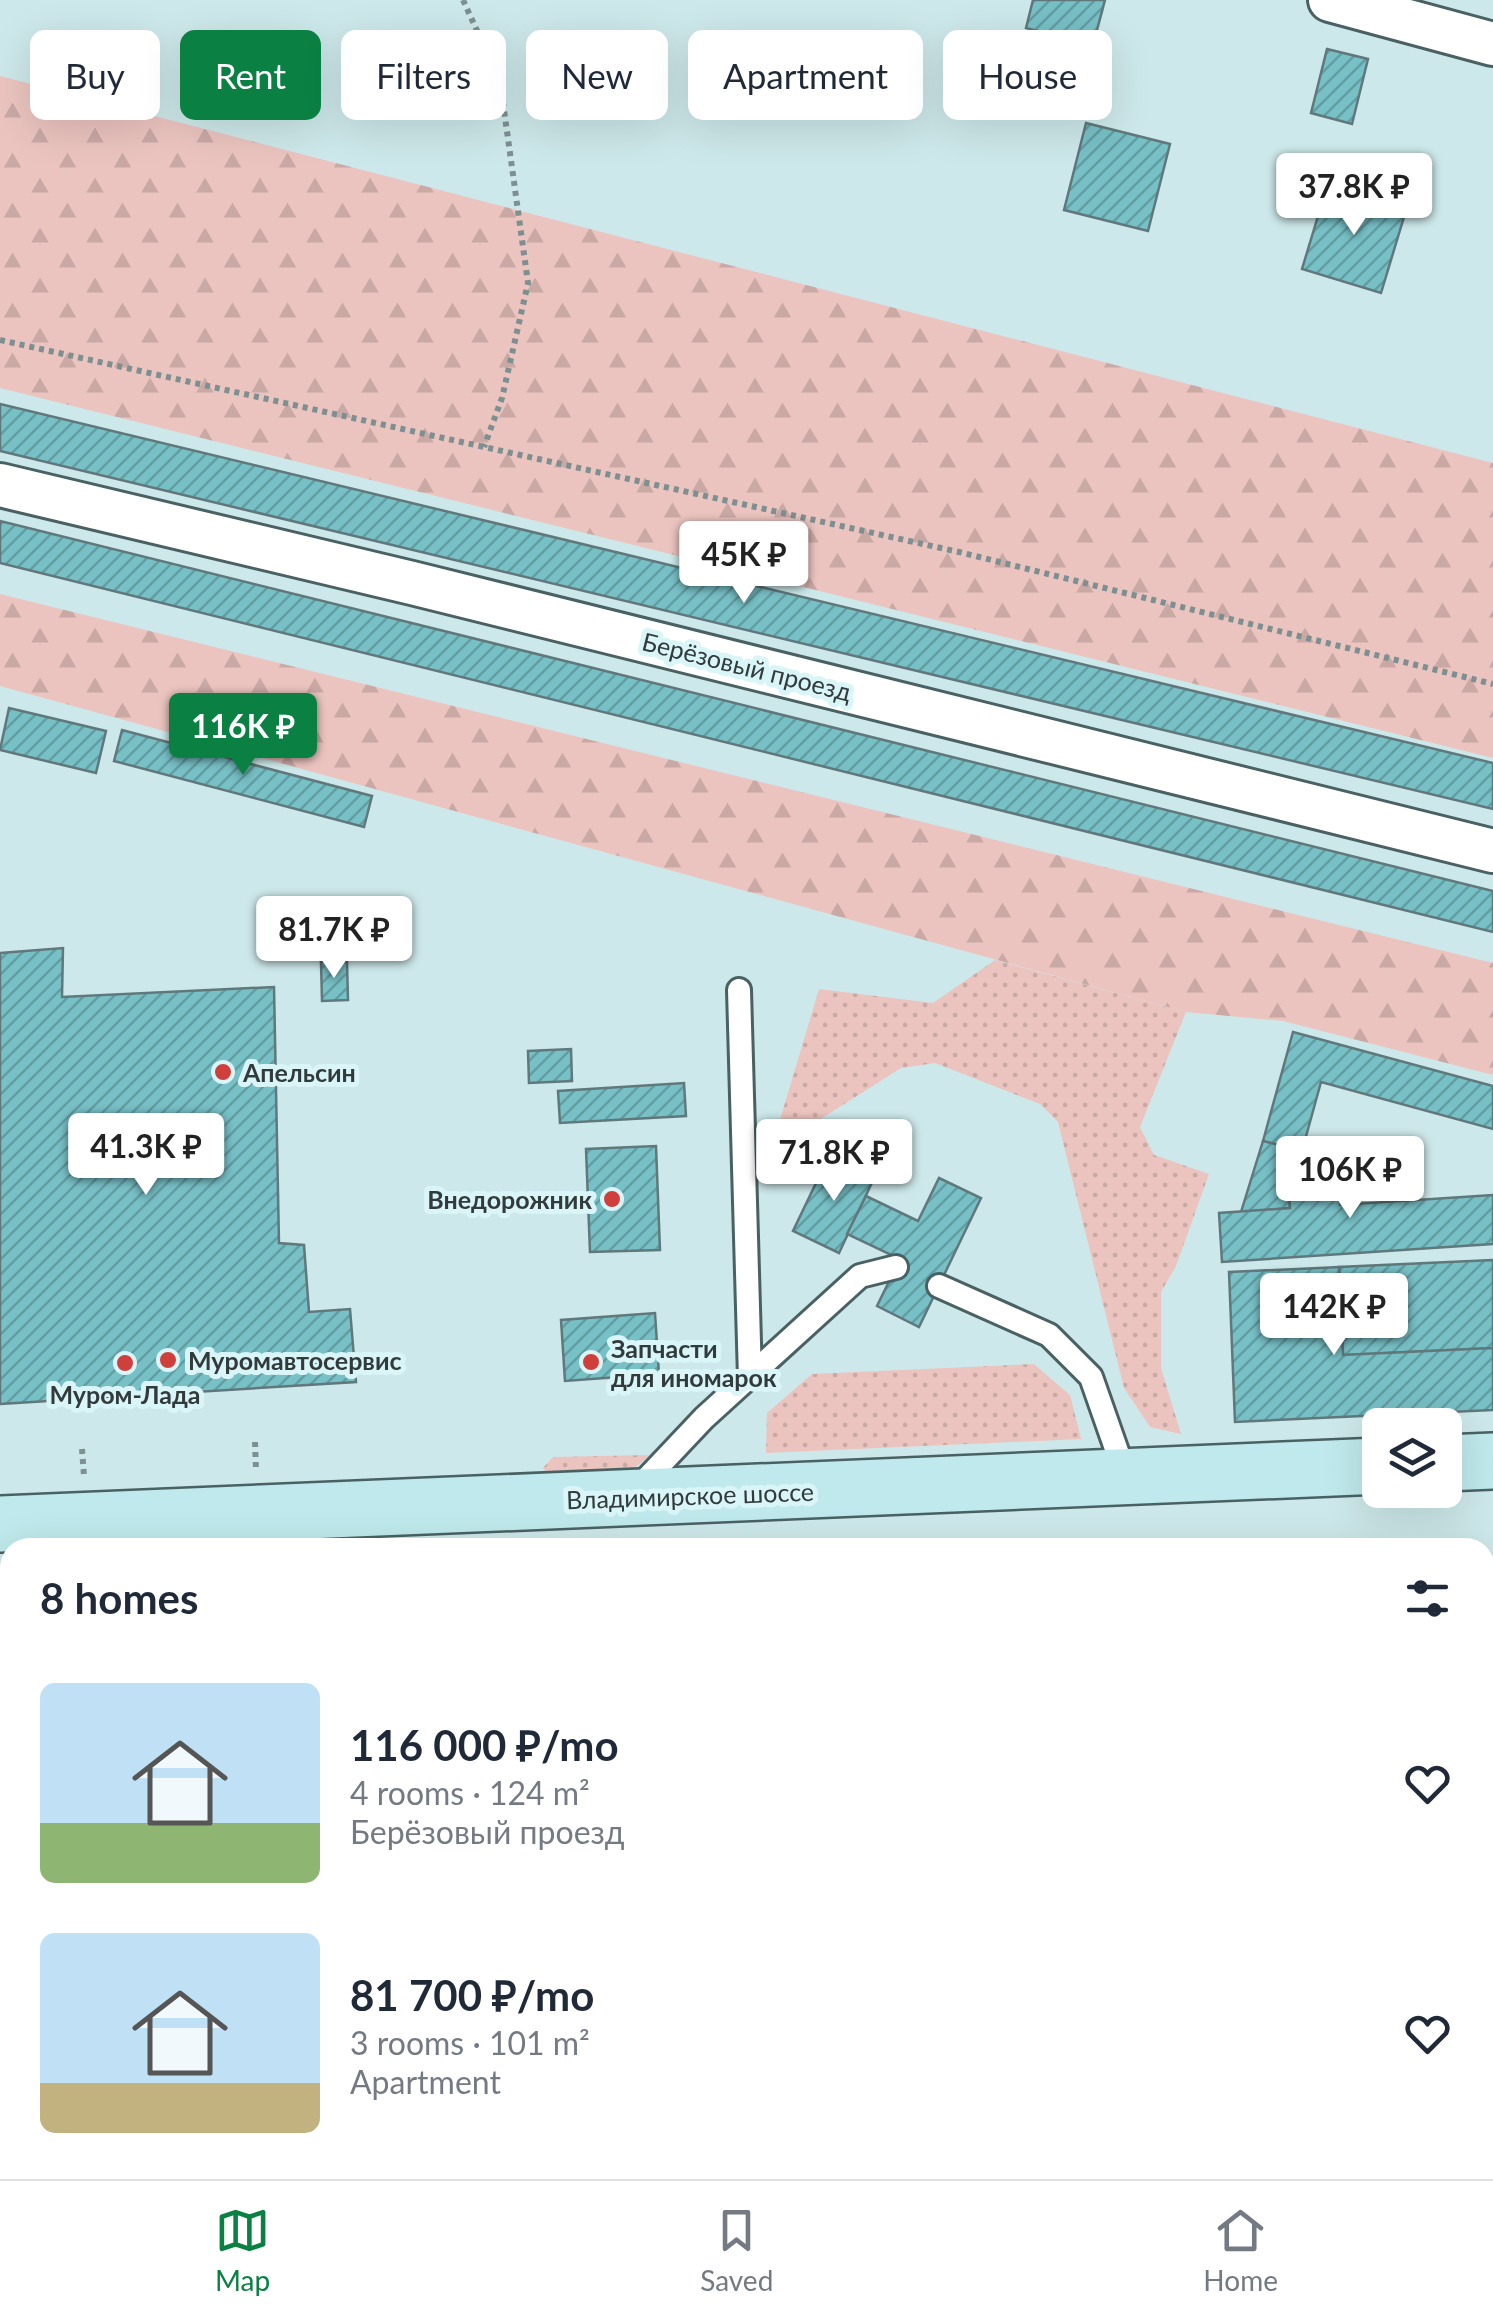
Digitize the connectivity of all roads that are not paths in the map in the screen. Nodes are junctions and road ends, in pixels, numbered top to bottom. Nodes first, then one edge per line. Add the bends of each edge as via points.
1 (1330, 0) edge
2 (1493, 44) edge
3 (0, 485) edge
4 (1493, 851) edge
5 (739, 990) dead end
6 (896, 1268) dead end
7 (939, 1286) dead end
8 (750, 1378) junction
9 (1493, 1461) edge
10 (1462, 1462) edge
11 (1362, 1467) edge
12 (1126, 1477) junction
13 (628, 1498) junction
14 (0, 1524) edge
15 (168, 1532) edge

1 - 2 street
3 - 4 street, Берёзовый проезд
5 - 8 lane
6 - 8 lane via 860,1276
7 - 12 lane via 1049,1334 1091,1377
8 - 13 lane
9 - 10 main road
11 - 12 main road, Владимирское шоссе
12 - 13 main road, Владимирское шоссе
13 - 15 main road, Владимирское шоссе
14 - 15 main road, Владимирское шоссе

